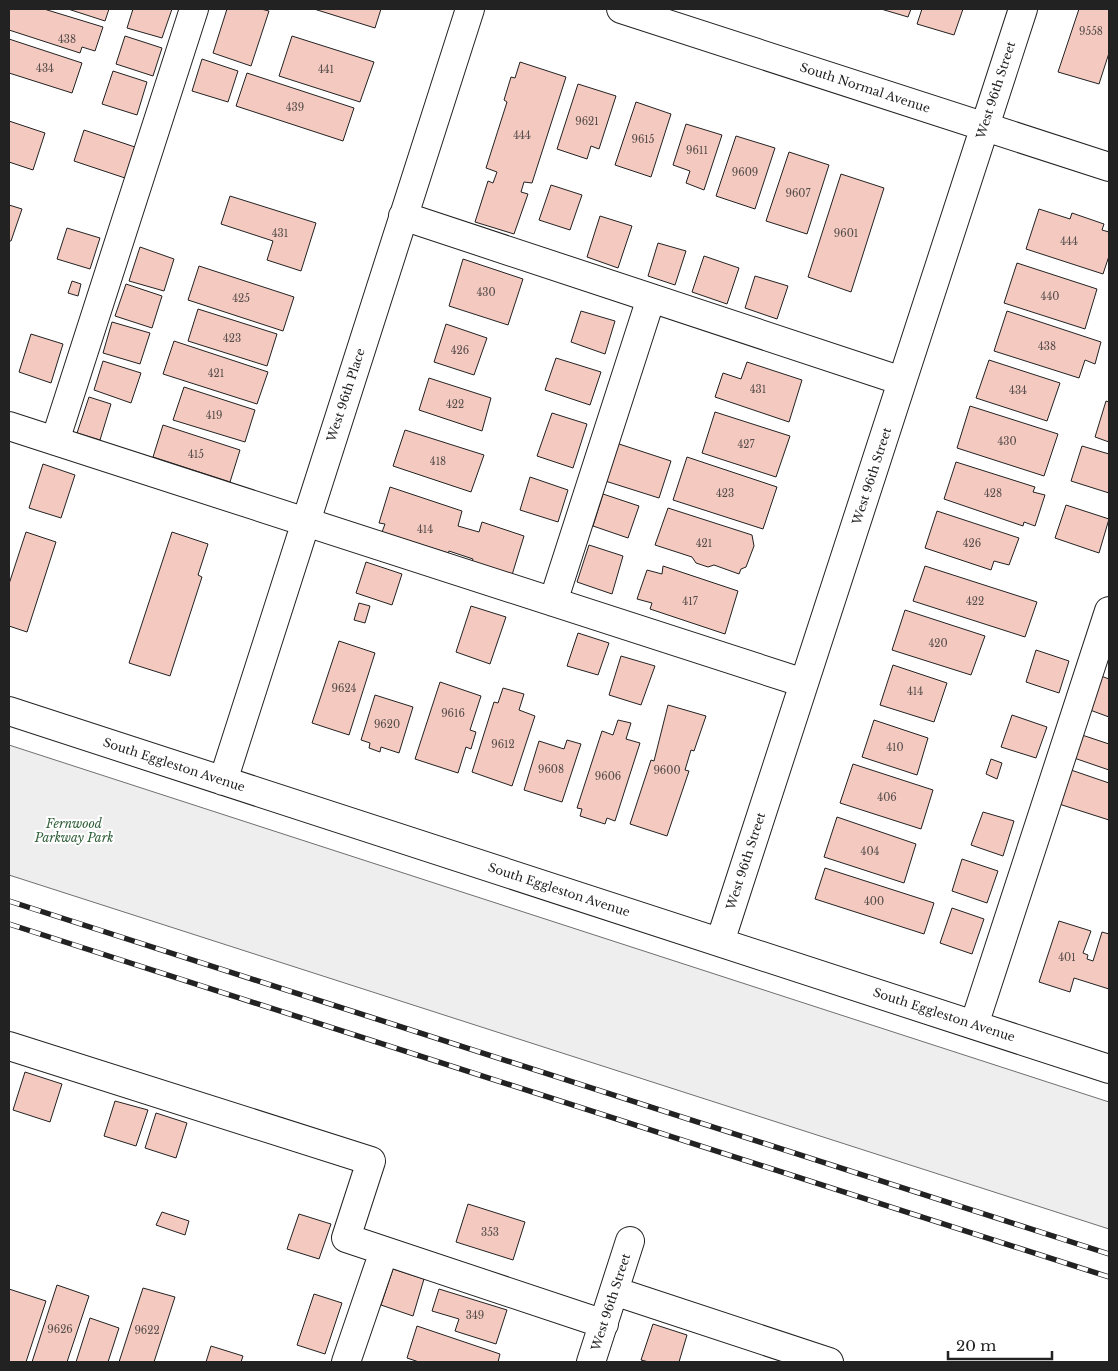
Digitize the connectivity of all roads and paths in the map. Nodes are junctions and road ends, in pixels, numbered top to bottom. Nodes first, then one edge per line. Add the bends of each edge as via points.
1 (194, 9) edge
2 (470, 9) edge
3 (621, 9) edge
4 (1023, 9) edge
5 (985, 126) junction
6 (1109, 167) edge
7 (404, 216) junction
8 (651, 298) junction
9 (902, 381) junction
10 (9, 426) edge
11 (55, 441) junction
12 (306, 522) junction
13 (553, 602) junction
14 (1109, 611) edge
15 (804, 683) junction
16 (9, 711) edge
17 (222, 781) junction
18 (720, 942) junction
19 (974, 1025) junction
20 (9, 1046) edge
21 (1109, 1069) edge
22 (630, 1242) dead end
23 (384, 1251) junction
24 (614, 1291) junction
25 (604, 1324) junction
26 (346, 1362) edge
27 (591, 1362) edge
28 (829, 1362) edge

1 - 11 street
2 - 7 street, West 96th Place
3 - 5 street, South Normal Avenue
4 - 5 street, West 96th Street
5 - 6 street, South Normal Avenue
5 - 9 street, West 96th Street
7 - 8 street
7 - 12 street, West 96th Place
8 - 9 street
8 - 13 street
9 - 15 street, West 96th Street
10 - 11 street
11 - 12 street
12 - 13 street
12 - 17 street, West 96th Place
13 - 15 street
14 - 19 street
15 - 18 street, West 96th Street
16 - 17 street, South Eggleston Avenue
17 - 18 street, South Eggleston Avenue
18 - 19 street, South Eggleston Avenue
19 - 21 street, South Eggleston Avenue
20 - 23 street via 371,1161 346,1238
22 - 24 street, West 96th Street
23 - 25 street
23 - 26 street
24 - 25 street, West 96th Street
24 - 28 street
25 - 27 street, West 96th Street

